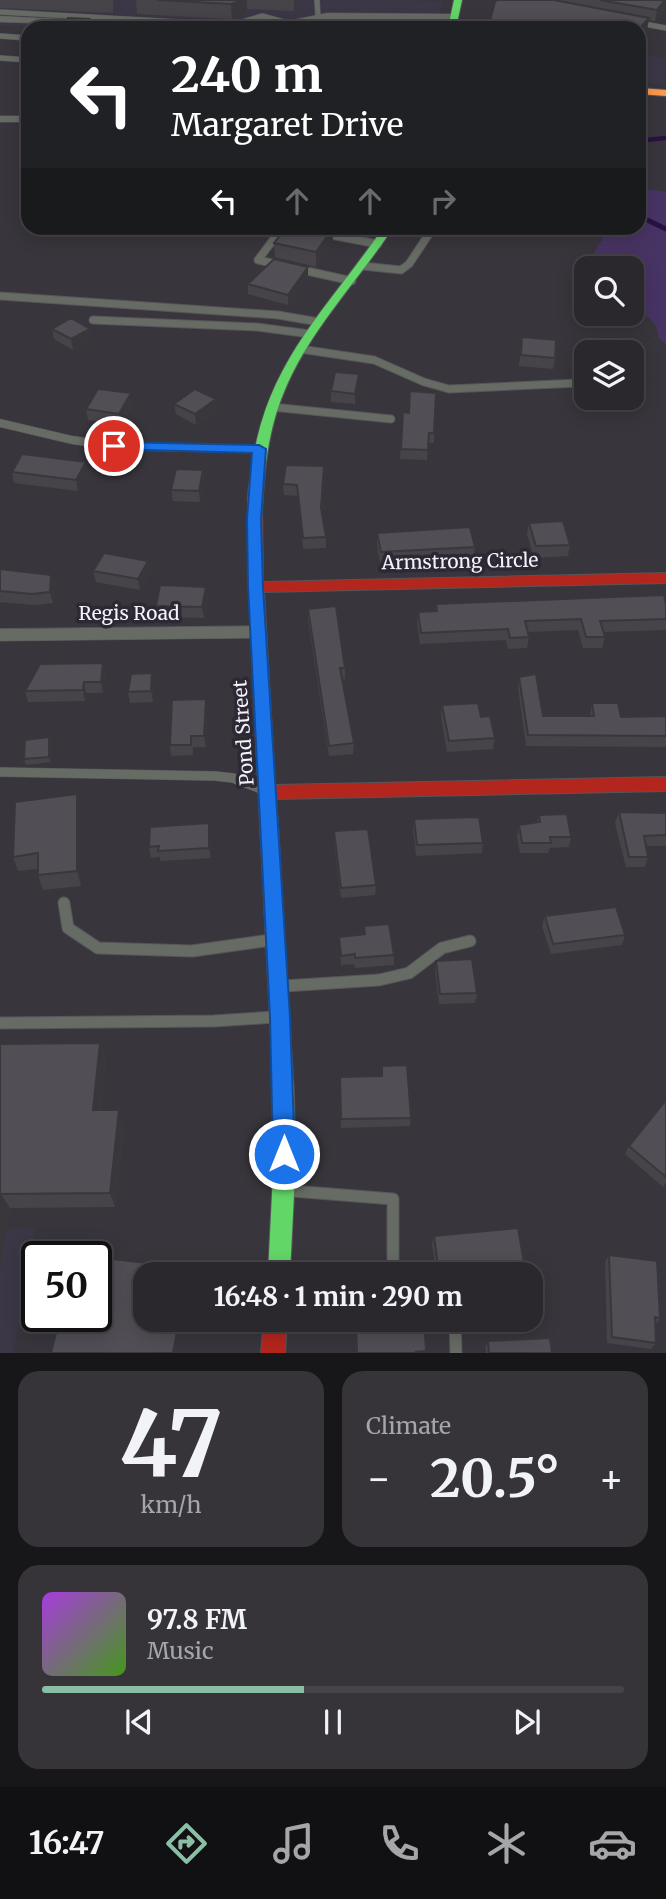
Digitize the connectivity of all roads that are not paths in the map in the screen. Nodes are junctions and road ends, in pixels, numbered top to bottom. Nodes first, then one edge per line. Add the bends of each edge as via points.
1 (317, 0) edge
2 (458, 0) edge
3 (0, 12) edge
4 (318, 17) junction
5 (0, 19) edge
6 (68, 19) junction
7 (91, 21) edge
8 (109, 21) edge
9 (248, 21) edge
10 (280, 21) edge
11 (291, 21) edge
12 (446, 21) edge
13 (453, 21) edge
14 (646, 24) edge
15 (666, 28) edge
16 (0, 36) edge
17 (21, 37) edge
18 (0, 58) edge
19 (21, 60) edge
20 (646, 92) edge
21 (666, 93) edge
22 (0, 119) edge
23 (21, 119) edge
24 (277, 235) edge
25 (332, 235) edge
26 (384, 235) edge
27 (428, 235) edge
28 (378, 244) junction
29 (363, 266) junction
30 (352, 281) junction
31 (0, 296) edge
32 (93, 320) dead end
33 (315, 328) junction
34 (300, 349) junction
35 (574, 383) edge
36 (271, 406) junction
37 (391, 419) dead end
38 (0, 423) edge
39 (259, 449) junction
40 (666, 578) edge
41 (256, 587) junction
42 (258, 632) junction
43 (0, 635) edge
44 (0, 772) edge
45 (666, 784) edge
46 (268, 792) junction
47 (64, 903) dead end
48 (276, 939) junction
49 (470, 941) dead end
50 (279, 986) junction
51 (280, 1017) junction
52 (0, 1023) edge
53 (284, 1190) junction
54 (280, 1262) edge
55 (393, 1262) edge
56 (275, 1332) edge
57 (455, 1332) edge
58 (273, 1353) edge
59 (456, 1353) edge

1 - 4 lane
2 - 13 main road
3 - 6 lane
4 - 11 street
4 - 12 street via 405,15
5 - 6 street
6 - 7 street
6 - 8 lane
9 - 10 lane via 262,16
14 - 15 lane
16 - 17 lane
18 - 19 lane
20 - 21 main road
22 - 23 street
24 - 30 lane via 258,260
25 - 28 lane
26 - 28 main road, Pond Street
27 - 29 lane via 401,270
28 - 29 main road, Pond Street
29 - 30 main road, Pond Street
30 - 33 main road, Pond Street
31 - 33 lane via 278,315
32 - 33 lane
33 - 34 main road, Pond Street
34 - 35 lane via 374,360 449,388
34 - 36 main road, Pond Street
36 - 37 lane
36 - 39 main road, Pond Street
38 - 39 street via 107,446
39 - 41 main road, Pond Street
40 - 41 main road, Armstrong Circle
41 - 42 main road, Pond Street
42 - 43 street, Regis Road
42 - 46 main road, Pond Street
44 - 46 lane via 215,776
45 - 46 main road
46 - 48 main road, Pond Street
47 - 48 lane via 68,928 98,948 192,951
48 - 50 main road, Pond Street
49 - 50 lane via 442,948 409,973 379,980
50 - 51 main road, Pond Street
51 - 52 lane
51 - 53 main road, Pond Street
53 - 54 main road, Pond Street
53 - 55 lane via 393,1199
56 - 58 main road
57 - 59 lane

